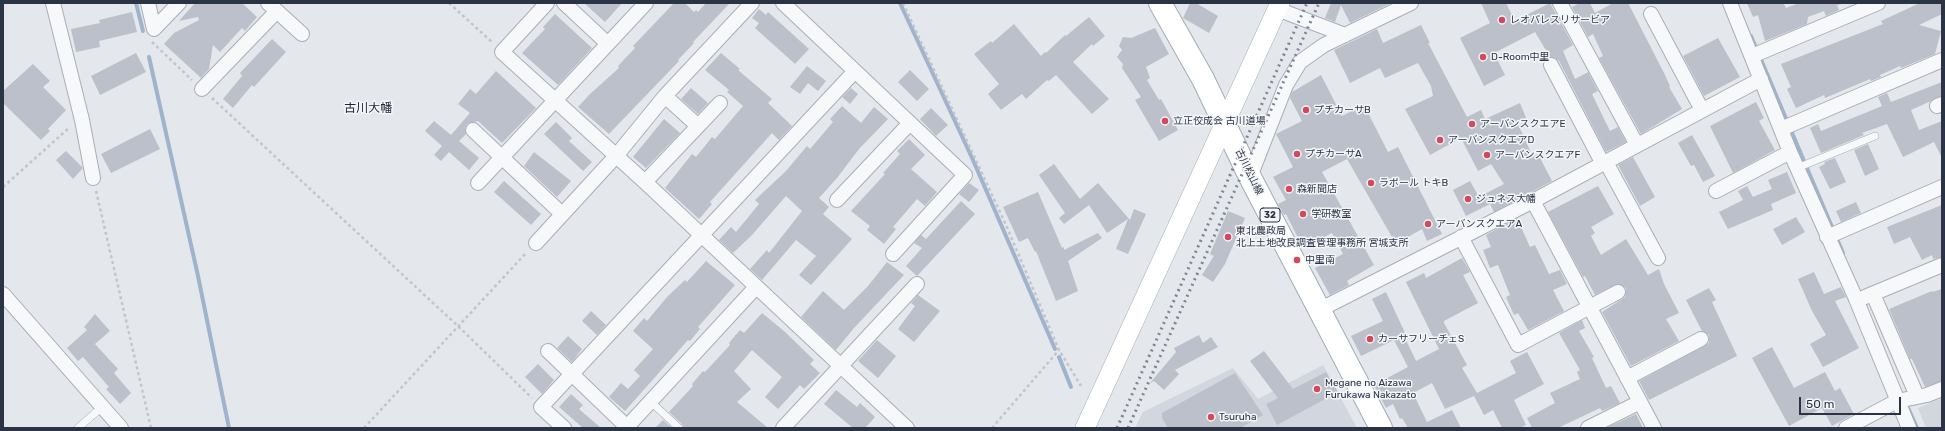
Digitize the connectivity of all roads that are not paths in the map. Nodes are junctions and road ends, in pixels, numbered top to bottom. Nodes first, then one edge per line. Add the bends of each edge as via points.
1 (53, 3) edge
2 (148, 3) edge
3 (179, 3) edge
4 (546, 3) edge
5 (564, 3) edge
6 (646, 3) edge
7 (752, 3) edge
8 (783, 3) edge
9 (1160, 3) edge
10 (1411, 3) edge
11 (1560, 3) edge
12 (1730, 3) edge
13 (1878, 3) edge
14 (1278, 6) edge
15 (273, 7) edge
16 (1651, 14) dead end
17 (302, 34) dead end
18 (1345, 35) junction
19 (608, 44) junction
20 (1756, 55) junction
21 (1942, 60) edge
22 (1551, 65) dead end
23 (855, 71) junction
24 (1761, 79) junction
25 (202, 89) road end
26 (665, 96) junction
27 (556, 100) junction
28 (720, 103) dead end
29 (1702, 110) junction
30 (1225, 121) junction
31 (910, 123) junction
32 (698, 126) junction
33 (1786, 126) junction
34 (473, 130) dead end
35 (1875, 136) dead end
36 (1637, 145) junction
37 (1790, 152) junction
38 (616, 156) junction
39 (502, 158) junction
40 (1604, 163) junction
41 (1797, 168) junction
42 (1250, 177) junction
43 (93, 178) road end
44 (645, 182) junction
45 (478, 183) dead end
46 (1942, 187) edge
47 (1716, 191) dead end
48 (837, 200) dead end
49 (1533, 200) junction
50 (562, 214) junction
51 (702, 235) junction
52 (1833, 235) junction
53 (1461, 237) junction
54 (536, 242) road end
55 (893, 254) dead end
56 (1658, 258) dead end
57 (1942, 265) edge
58 (917, 284) dead end
59 (756, 287) junction
60 (1618, 292) dead end
61 (3, 294) edge
62 (1865, 297) junction
63 (1589, 307) junction
64 (1319, 310) junction
65 (1701, 339) dead end
66 (548, 351) dead end
67 (841, 366) junction
68 (572, 374) junction
69 (1627, 378) junction
70 (1942, 389) edge
71 (1906, 399) junction
72 (650, 401) junction
73 (1640, 402) junction
74 (102, 407) junction
75 (897, 425) edge
76 (627, 427) edge
77 (78, 428) edge
78 (121, 428) edge
79 (564, 428) edge
80 (679, 428) edge
81 (783, 428) edge
82 (1084, 428) edge
83 (1381, 428) edge
84 (1588, 428) edge
85 (1654, 428) edge
86 (1846, 428) edge
87 (1909, 428) edge

1 - 43 street via 82,120
2 - 3 street via 154,29
4 - 27 street via 502,52
5 - 19 street
6 - 19 street
7 - 26 street
8 - 23 street
9 - 30 main road, 古川松山線 / 32
10 - 18 street
11 - 36 street
12 - 20 street
13 - 20 street
14 - 18 street
14 - 30 street
15 - 17 street
15 - 25 street
16 - 29 street
18 - 42 street via 1324,45 1300,62 1286,85
19 - 27 street
20 - 24 street
21 - 33 street
22 - 40 street
23 - 31 street
23 - 51 street
24 - 29 street
24 - 33 street
26 - 32 street
26 - 38 street
27 - 38 street
27 - 39 street
28 - 32 street
29 - 36 street
30 - 42 main road, 古川松山線 / 32
30 - 82 street
31 - 48 street
31 - 55 street via 965,175
32 - 44 street
33 - 37 street
34 - 39 street
35 - 41 lane
36 - 40 street
37 - 41 street
37 - 47 street
38 - 44 street
38 - 50 street
39 - 45 street
39 - 50 street
40 - 49 street
40 - 56 street
41 - 52 street
42 - 64 main road, 古川松山線 / 32
44 - 51 street
46 - 52 street
49 - 53 street
49 - 63 street
50 - 54 street
51 - 59 street
51 - 68 street
52 - 62 street
53 - 63 street via 1518,344
53 - 64 street
57 - 62 street
58 - 67 street
59 - 67 street
59 - 72 street
60 - 63 street
61 - 74 street
62 - 71 street
62 - 71 street
63 - 69 street
64 - 83 main road, 古川松山線 / 32
65 - 69 street
66 - 68 street
67 - 75 street
67 - 81 street
68 - 76 street
68 - 79 street via 541,407
69 - 73 street
70 - 71 street
71 - 86 street
71 - 87 street
72 - 76 street
72 - 80 lane
73 - 84 street
73 - 85 street
74 - 77 lane
74 - 78 street

